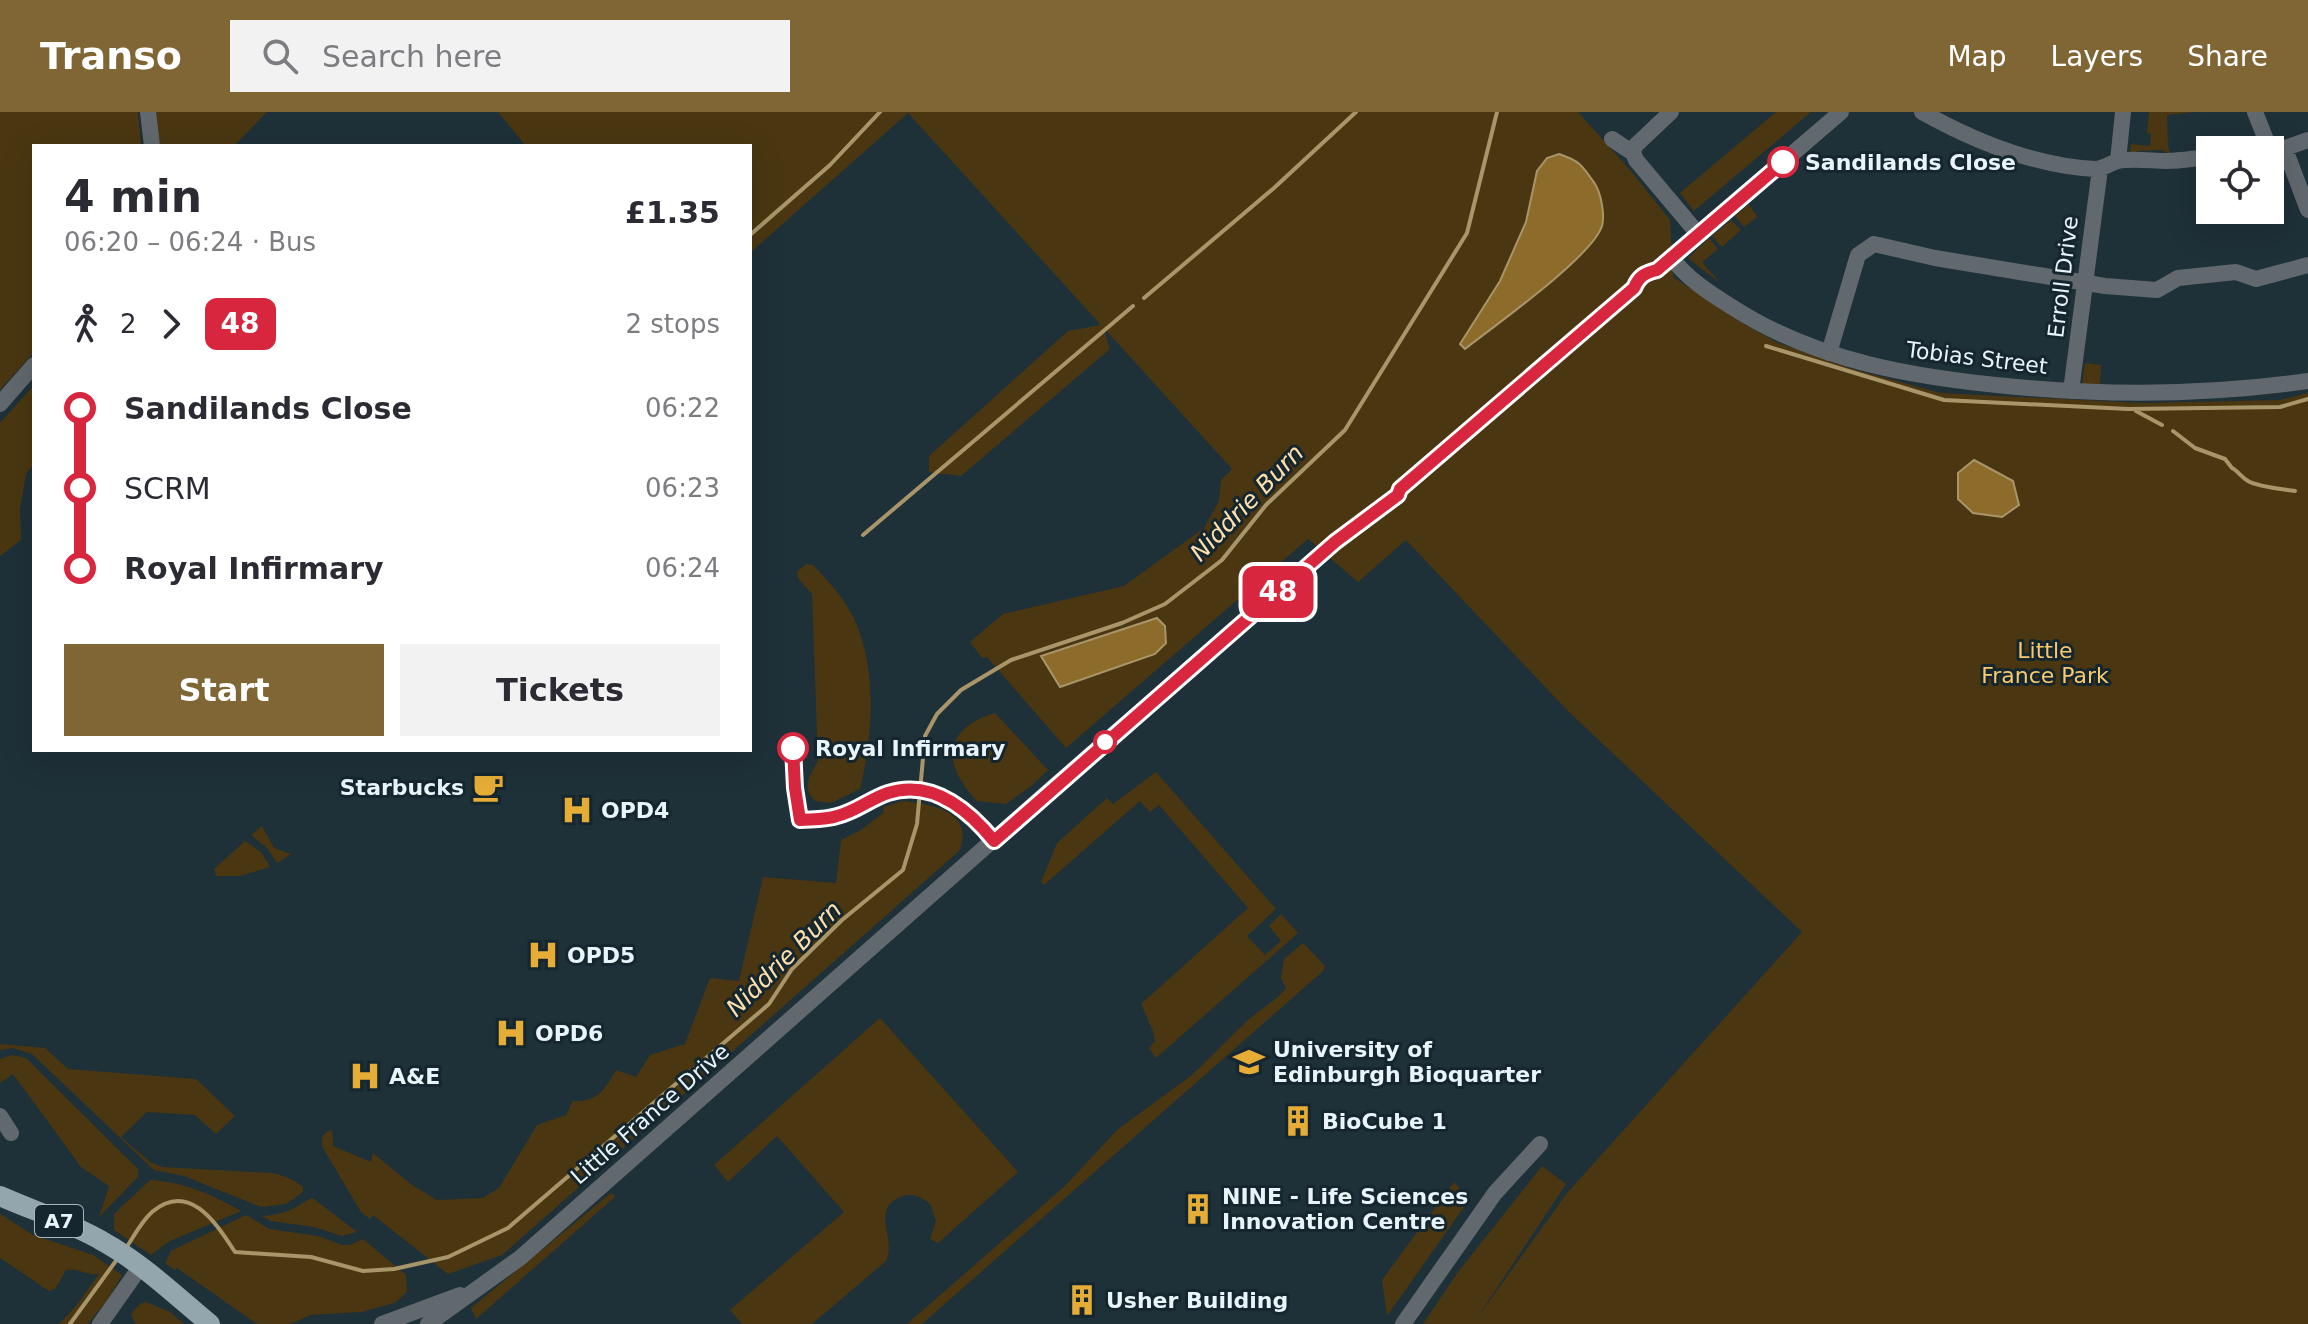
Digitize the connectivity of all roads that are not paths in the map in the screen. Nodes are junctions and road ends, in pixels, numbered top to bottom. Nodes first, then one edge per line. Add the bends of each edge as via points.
1 (148, 112) edge
2 (1671, 112) edge
3 (1841, 112) edge
4 (1922, 112) edge
5 (2123, 112) edge
6 (2255, 112) edge
7 (2263, 136) edge
8 (1612, 139) dead end
9 (2308, 140) edge
10 (152, 144) edge
11 (2285, 149) joint
12 (1633, 153) junction
13 (2196, 159) edge
14 (2118, 161) junction
15 (2100, 169) junction
16 (2308, 210) edge
17 (1699, 235) junction
18 (1671, 257) junction
19 (2308, 265) edge
20 (1644, 274) dead end
21 (2085, 282) junction
22 (1829, 353) junction
23 (32, 367) edge
24 (2308, 381) edge
25 (2071, 391) junction
26 (0, 404) edge
27 (1398, 495) dead end
28 (0, 1116) edge
29 (11, 1133) dead end
30 (1540, 1144) dead end
31 (0, 1196) edge
32 (138, 1264) junction
33 (473, 1291) junction
34 (193, 1310) junction
35 (100, 1324) edge
36 (210, 1324) edge
37 (220, 1324) edge
38 (382, 1324) edge
39 (428, 1324) edge
40 (1403, 1324) edge

1 - 10 street
2 - 12 street
3 - 17 street
4 - 15 street via 2015,153
5 - 14 street
6 - 7 street
8 - 12 street
9 - 11 street
11 - 16 street
12 - 17 street
13 - 14 street
14 - 15 street
15 - 21 street, Erroll Drive
17 - 18 street
18 - 20 street
18 - 22 street, Tobias Street via 1691,279 1741,313
19 - 21 street via 2256,279 2236,272 2178,278 2157,290
21 - 22 street via 1874,244 1858,255
21 - 25 street, Erroll Drive
22 - 25 street, Tobias Street via 1915,375
23 - 26 street
24 - 25 street, Tobias Street via 2195,394
27 - 33 street, Little France Drive via 1335,542 520,1258
28 - 29 street
30 - 40 street via 1495,1193
31 - 32 main road, A7 via 99,1238
32 - 34 main road, A7
32 - 35 street
33 - 38 street, Little France Drive
33 - 39 street, Little France Drive
34 - 36 main road, A7
34 - 37 street

